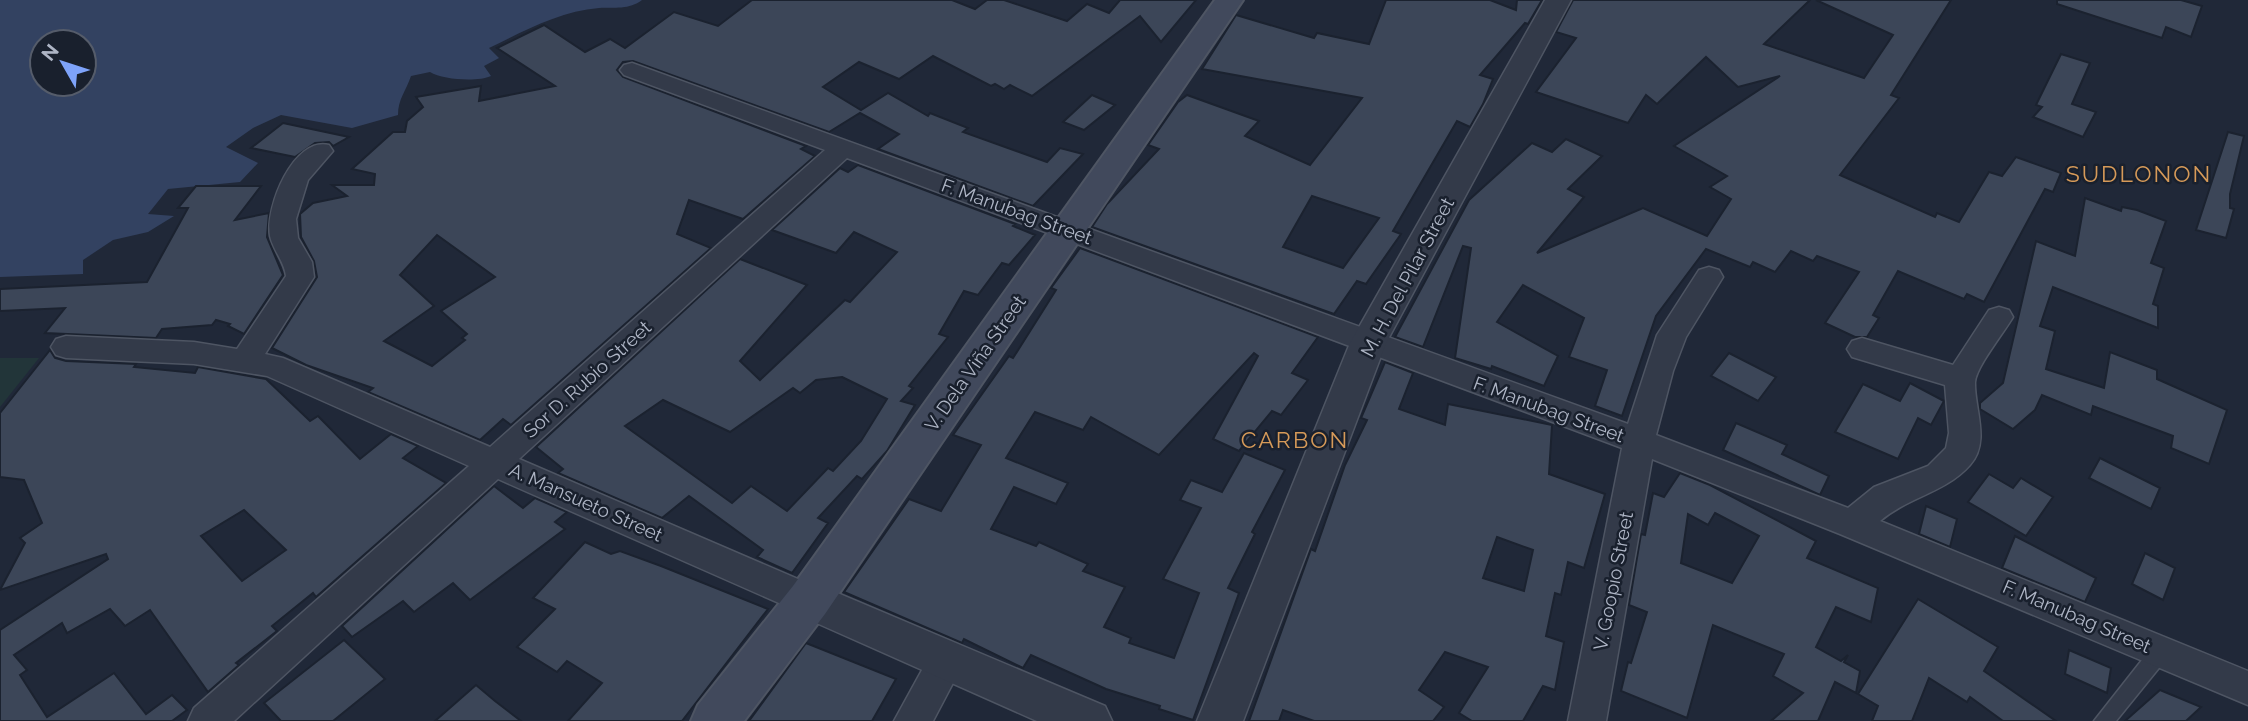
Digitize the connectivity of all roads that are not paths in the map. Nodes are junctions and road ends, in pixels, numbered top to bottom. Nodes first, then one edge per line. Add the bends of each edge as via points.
1 (1229, 0) edge
2 (1558, 0) edge
3 (632, 70) dead end
4 (842, 149) junction
5 (320, 151) dead end
6 (1069, 229) junction
7 (1709, 277) dead end
8 (1999, 317) dead end
9 (1368, 344) junction
10 (66, 347) dead end
11 (1862, 349) dead end
12 (245, 361) junction
13 (1960, 378) junction
14 (1639, 441) junction
15 (495, 462) junction
16 (1853, 524) junction
17 (808, 600) junction
18 (2160, 652) junction
19 (946, 662) junction
20 (2248, 688) edge
21 (207, 721) edge
22 (715, 721) edge
23 (913, 721) edge
24 (1089, 721) edge
25 (1220, 721) edge
26 (1587, 721) edge
27 (2104, 721) edge

1 - 6 main road, V. Dela Viña Street
2 - 9 street, M. H. Del Pilar Street
3 - 4 street, F. Manubag Street
4 - 6 street, F. Manubag Street
4 - 15 street, Sor D. Rubio Street
5 - 12 street via 296,177 283,219 284,238 299,262 300,277
6 - 9 street, F. Manubag Street
6 - 17 main road, V. Dela Viña Street
7 - 14 street, V. Goopio Street via 1672,335
8 - 13 street
9 - 14 street, F. Manubag Street
9 - 25 street, M. H. Del Pilar Street
10 - 12 street, A. Mansueto Street
11 - 13 street
12 - 15 street, A. Mansueto Street via 272,366
13 - 16 street via 1965,433 1961,454 1939,475 1886,496
14 - 16 street, F. Manubag Street
14 - 26 street, V. Goopio Street
15 - 17 street, A. Mansueto Street
15 - 21 street, Sor D. Rubio Street
16 - 18 street, F. Manubag Street
17 - 19 street, A. Mansueto Street
17 - 22 main road, V. Dela Viña Street
18 - 20 street, F. Manubag Street
18 - 27 lane
19 - 23 street
19 - 24 street, A. Mansueto Street

